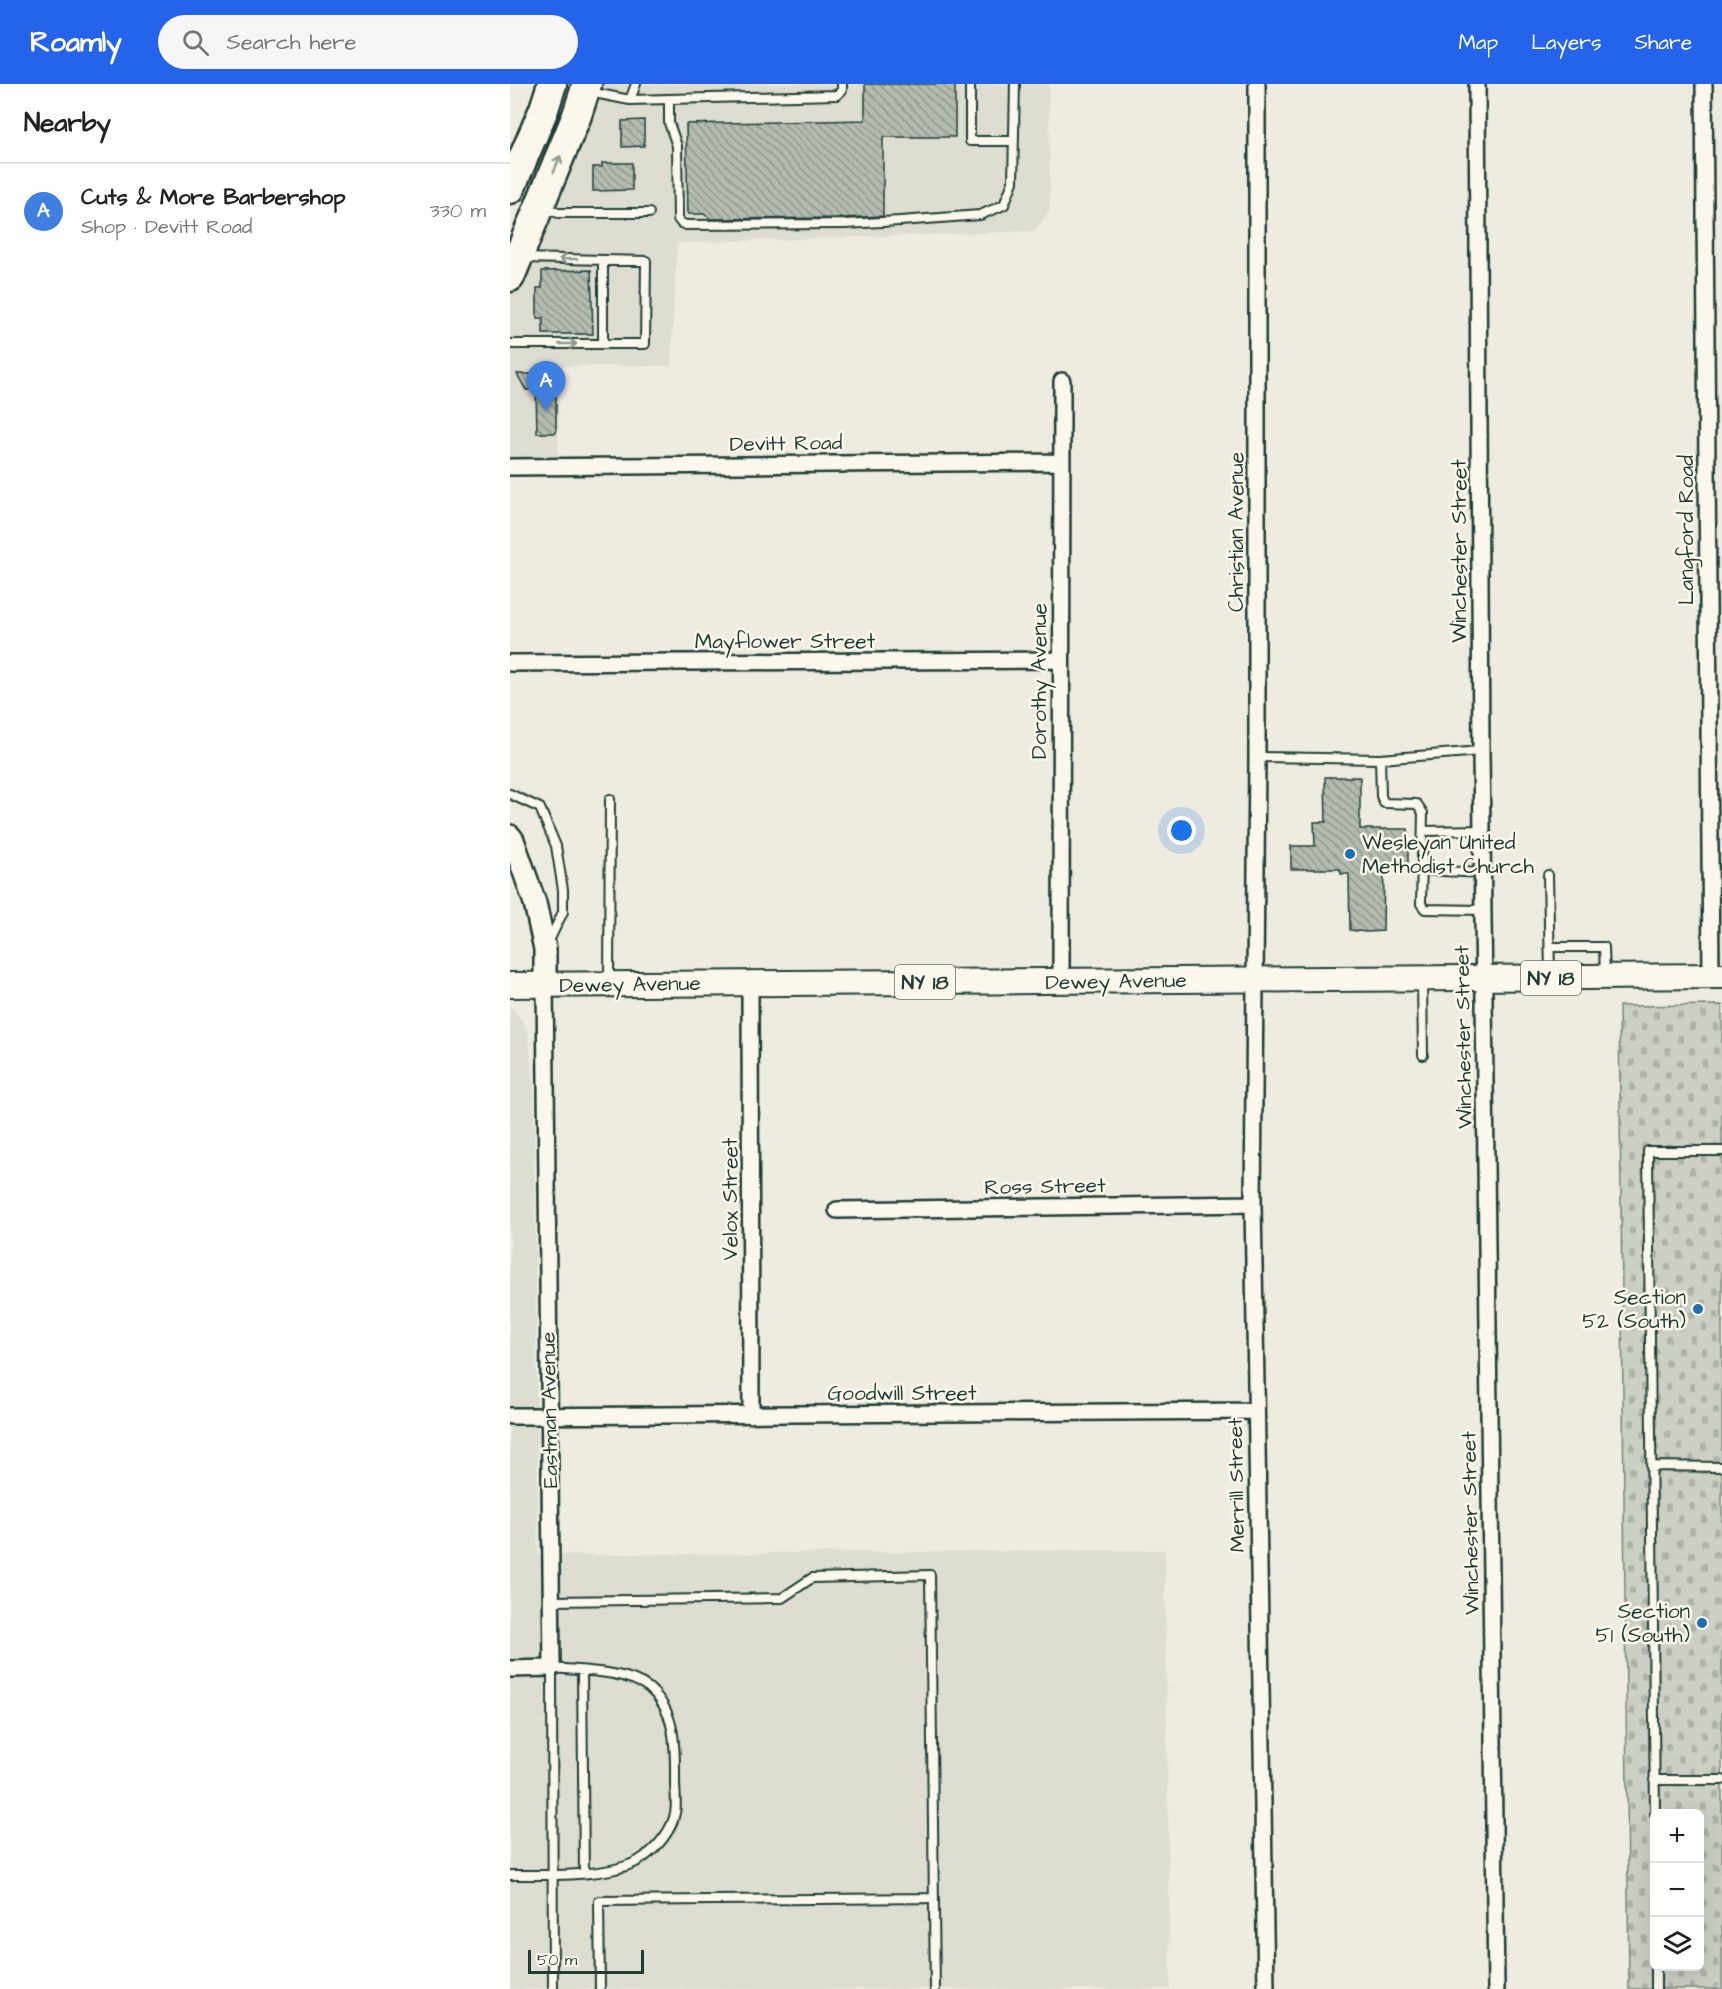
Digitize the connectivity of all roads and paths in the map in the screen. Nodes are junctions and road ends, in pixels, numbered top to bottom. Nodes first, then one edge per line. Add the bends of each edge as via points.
1 (552, 84) edge
2 (636, 84) edge
3 (842, 84) edge
4 (970, 84) edge
5 (1015, 84) edge
6 (1257, 84) edge
7 (1477, 84) edge
8 (1704, 84) edge
9 (585, 88) edge
10 (669, 99) junction
11 (630, 100) junction
12 (1014, 141) junction
13 (510, 189) edge
14 (540, 206) junction
15 (649, 213) dead end
16 (603, 260) junction
17 (514, 267) edge
18 (510, 344) edge
19 (603, 344) junction
20 (1062, 381) dead end
21 (1062, 462) junction
22 (510, 467) edge
23 (1060, 660) junction
24 (510, 663) edge
25 (1481, 751) junction
26 (1257, 757) junction
27 (1380, 759) junction
28 (510, 794) edge
29 (610, 799) dead end
30 (1482, 830) junction
31 (1423, 831) junction
32 (510, 836) edge
33 (1422, 870) junction
34 (1483, 873) junction
35 (1548, 875) dead end
36 (1483, 910) junction
37 (1550, 947) junction
38 (545, 949) junction
39 (1717, 976) edge
40 (1550, 978) junction
41 (1605, 978) junction
42 (1422, 979) junction
43 (1484, 979) junction
44 (1255, 980) junction
45 (1061, 982) junction
46 (750, 983) junction
47 (545, 985) junction
48 (609, 985) junction
49 (510, 986) edge
50 (1423, 1055) dead end
51 (1722, 1151) edge
52 (1253, 1204) junction
53 (837, 1210) dead end
54 (1255, 1411) junction
55 (751, 1414) junction
56 (510, 1416) edge
57 (548, 1416) junction
58 (1651, 1466) junction
59 (1722, 1467) edge
60 (551, 1601) junction
61 (552, 1668) junction
62 (510, 1669) edge
63 (582, 1672) junction
64 (1654, 1780) junction
65 (1722, 1780) edge
66 (1655, 1809) edge
67 (584, 1873) junction
68 (510, 1875) edge
69 (552, 1875) junction
70 (934, 1898) junction
71 (1656, 1971) edge
72 (553, 1989) edge
73 (600, 1989) edge
74 (935, 1989) edge
75 (1266, 1989) edge
76 (1496, 1989) edge
77 (1656, 1989) edge

1 - 13 highway
2 - 11 lane
3 - 10 lane via 837,95
4 - 12 lane via 970,141
5 - 12 lane
6 - 26 street, Christian Avenue
7 - 25 street, Winchester Street
8 - 39 street, Langford Road
9 - 11 lane
14 -> 9 highway
10 - 11 lane
10 - 12 lane via 669,123 677,146 678,219 686,225 845,224 980,215 1004,205 1013,182
14 - 15 lane via 558,213
14 - 17 highway
16 -> 17 lane
16 - 19 lane
16 - 19 lane via 645,261 645,344
18 -> 19 lane
20 - 21 street, Dorothy Avenue
21 - 22 street, Devitt Road
21 - 23 street, Dorothy Avenue
23 - 24 street, Mayflower Street
23 - 45 street, Dorothy Avenue
25 - 27 lane
25 - 30 street, Winchester Street
26 - 27 lane
26 - 44 street, Christian Avenue
27 - 31 lane via 1384,803 1417,804 1423,813
28 - 38 lane via 540,808 556,846 563,912
29 - 48 lane
30 - 31 lane
30 - 34 street, Winchester Street
31 - 33 lane
32 - 38 street, Eastman Avenue via 535,903
33 - 34 lane
33 - 36 lane via 1421,904 1425,909
34 - 36 street, Winchester Street
35 - 37 lane
36 - 43 street, Winchester Street
37 - 40 lane
37 - 41 lane via 1604,947
38 - 47 street, Eastman Avenue
39 - 41 main road, Dewey Avenue / NY 18
40 - 41 main road, Dewey Avenue / NY 18
40 - 43 main road, Dewey Avenue / NY 18
42 - 43 main road, Dewey Avenue / NY 18
42 - 44 main road, Dewey Avenue / NY 18
42 - 50 lane
43 - 76 street, Winchester Street
44 - 45 main road, Dewey Avenue / NY 18
44 - 52 street, Merrill Street
45 - 46 main road, Dewey Avenue / NY 18
46 - 48 main road, Dewey Avenue / NY 18
46 - 55 street, Velox Street
47 - 48 main road, Dewey Avenue / NY 18
47 - 49 main road, Dewey Avenue / NY 18
47 - 57 street, Eastman Avenue
51 - 58 lane via 1648,1151
52 - 53 street, Ross Street
52 - 54 street, Merrill Street
54 - 55 street, Goodwill Street
54 - 75 street, Merrill Street
55 - 57 street, Goodwill Street
56 - 57 street, Goodwill Street
57 - 60 street, Eastman Avenue
58 - 59 lane
58 - 64 lane
60 - 61 street, Eastman Avenue
60 - 70 lane via 782,1598 812,1578 930,1575
61 - 62 street
61 - 63 lane
61 - 69 lane, Eastman Avenue
63 - 67 lane
63 - 67 lane via 621,1675 648,1688 668,1711 675,1741 675,1814 665,1837 644,1858 622,1868
64 - 65 lane
64 - 66 lane
67 - 69 lane
68 - 69 lane
69 - 72 lane, Eastman Avenue
70 - 73 lane via 599,1900
70 - 74 lane
71 - 77 lane

